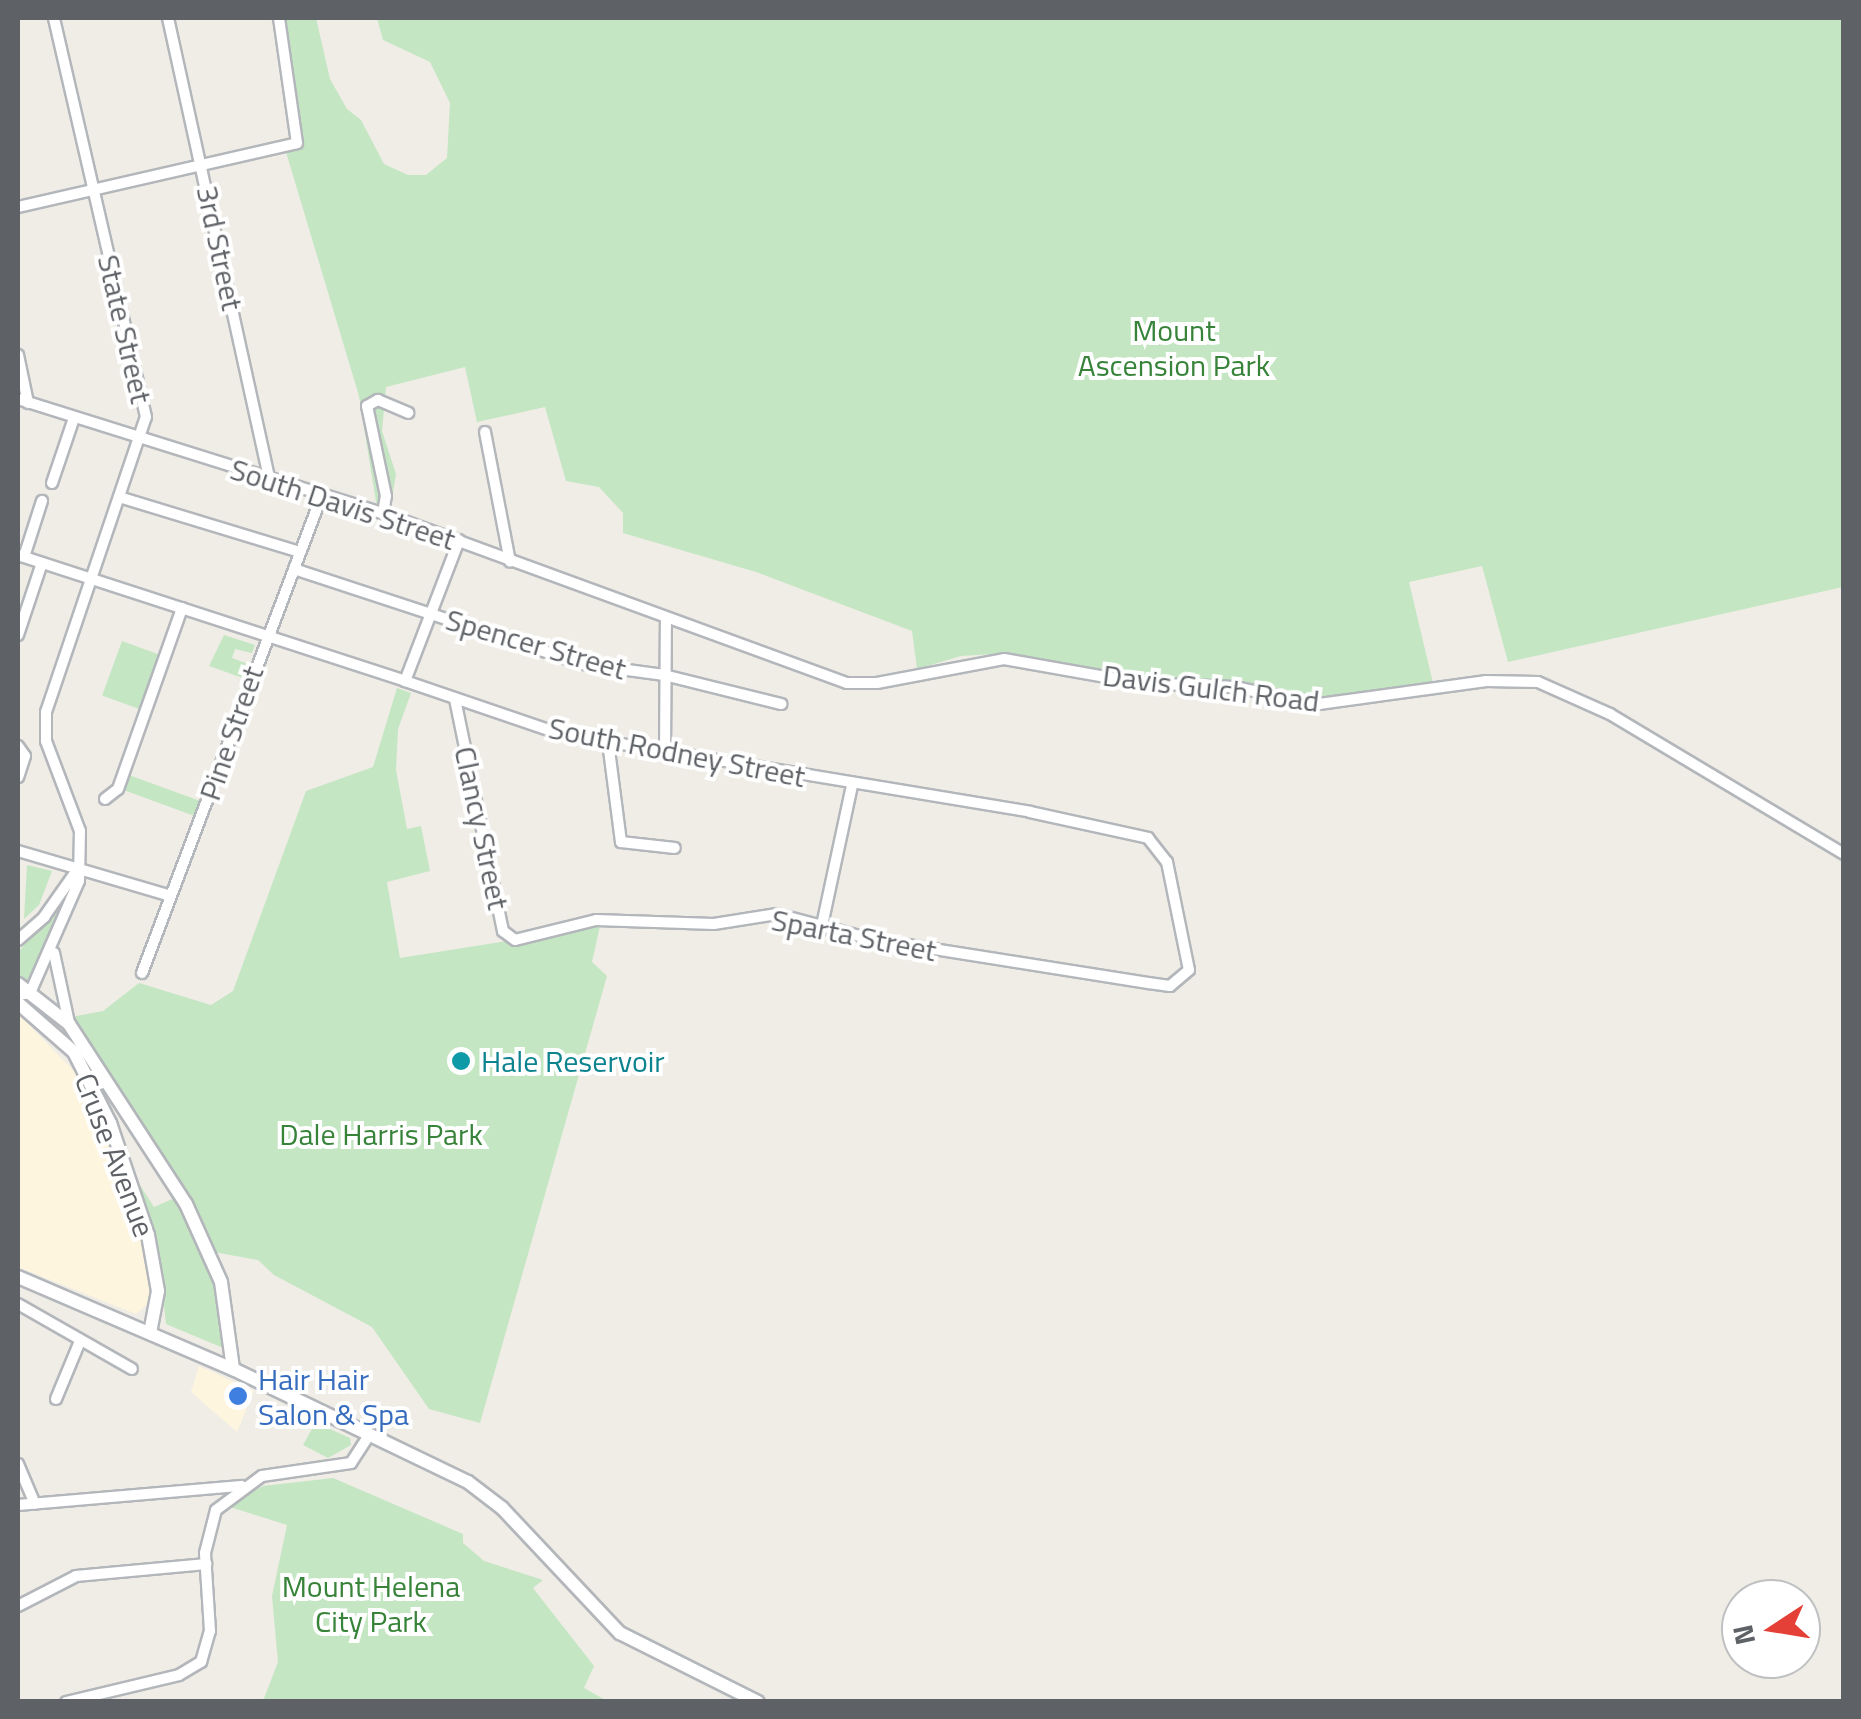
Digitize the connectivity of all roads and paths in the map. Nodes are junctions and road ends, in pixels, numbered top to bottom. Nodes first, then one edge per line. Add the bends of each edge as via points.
1 (54, 18) edge
2 (168, 18) edge
3 (278, 18) edge
4 (202, 168) junction
5 (92, 192) junction
6 (18, 207) edge
7 (18, 355) edge
8 (23, 401) edge
9 (408, 414) dead end
10 (74, 418) junction
11 (484, 432) dead end
12 (142, 440) junction
13 (269, 478) junction
14 (52, 483) dead end
15 (322, 495) junction
16 (119, 497) junction
17 (42, 501) dead end
18 (383, 514) junction
19 (459, 540) junction
20 (300, 552) junction
21 (21, 556) edge
22 (510, 562) junction
23 (42, 563) junction
24 (294, 569) junction
25 (87, 576) junction
26 (182, 608) junction
27 (430, 614) junction
28 (666, 618) junction
29 (18, 635) edge
30 (266, 635) junction
31 (664, 675) junction
32 (406, 681) junction
33 (455, 699) junction
34 (781, 704) dead end
35 (608, 742) junction
36 (18, 746) edge
37 (664, 752) junction
38 (18, 777) edge
39 (852, 785) junction
40 (105, 800) dead end
41 (675, 848) dead end
42 (18, 852) edge
43 (1844, 854) edge
44 (77, 870) junction
45 (172, 896) junction
46 (821, 930) junction
47 (526, 937) joint
48 (18, 940) edge
49 (54, 950) junction
50 (142, 973) dead end
51 (1181, 982) joint
52 (18, 984) edge
53 (24, 994) edge
54 (18, 1004) edge
55 (69, 1024) junction
56 (18, 1277) edge
57 (18, 1304) edge
58 (150, 1333) junction
59 (80, 1341) junction
60 (132, 1369) dead end
61 (234, 1369) junction
62 (56, 1400) dead end
63 (369, 1435) junction
64 (18, 1464) edge
65 (242, 1486) junction
66 (180, 1493) junction
67 (36, 1504) junction
68 (18, 1505) edge
69 (216, 1510) junction
70 (206, 1564) junction
71 (18, 1606) edge
72 (102, 1698) edge
73 (66, 1702) edge
74 (758, 1702) edge

1 - 5 street, State Street
2 - 4 street, 3rd Street
3 - 4 street via 297,143
4 - 5 street
4 - 13 street, 3rd Street
5 - 6 street
5 - 12 street, State Street via 146,416
7 - 8 street
8 - 10 street, South Davis Street
9 - 18 street via 378,400 367,406 386,496
10 - 12 street, South Davis Street
10 - 14 street
11 - 22 street
12 - 13 street, South Davis Street
12 - 16 street, State Street
13 - 15 street, South Davis Street
15 - 18 street, South Davis Street
15 - 20 street, Pine Street
16 - 20 street
16 - 25 street, State Street
17 - 21 street
18 - 19 street, South Davis Street
19 - 22 street, South Davis Street
19 - 27 street
20 - 24 street, Pine Street
21 - 23 street, South Rodney Street
22 - 28 street, South Davis Street
23 - 25 street, South Rodney Street
23 - 29 street
24 - 27 street, Spencer Street
24 - 30 street, Pine Street
25 - 26 street, South Rodney Street
25 - 44 street, State Street via 48,701 48,750 80,831
26 - 30 street, South Rodney Street
26 - 40 street via 118,789
27 - 31 street, Spencer Street via 583,664
27 - 32 street
28 - 31 street
28 - 43 street, Davis Gulch Road via 856,684 1004,659 1319,704 1486,681 1538,682 1597,706
30 - 32 street, South Rodney Street
30 - 45 street, Pine Street
31 - 34 street, Spencer Street
31 - 37 street
32 - 33 street, South Rodney Street
33 - 35 street, South Rodney Street via 561,734
33 - 47 street, Clancy Street via 503,931 515,940
35 - 37 street, South Rodney Street
35 - 41 street via 621,842
36 - 38 street via 26,756
37 - 39 street, South Rodney Street
39 - 46 street
39 - 51 street, South Rodney Street via 1148,838 1167,862 1189,970
42 - 44 street
44 - 45 street
44 - 48 street via 44,917
44 - 49 street
45 - 50 street, Pine Street
46 - 47 street, Sparta Street via 776,914 714,924 596,920
46 - 51 street, Sparta Street via 1014,964
49 - 53 street
49 - 55 street
52 - 53 street, Cruse Avenue
53 - 55 street, Cruse Avenue
54 - 58 street, Cruse Avenue via 74,1052 110,1123 148,1235 158,1290
55 - 61 street, Cruse Avenue via 205,1244 230,1316
56 - 58 street
57 - 59 street
58 - 61 street
59 - 60 street
59 - 62 street
61 - 63 street
63 - 65 street via 351,1463
63 - 74 street via 492,1498 632,1642
64 - 67 street
65 - 66 street
65 - 69 street
66 - 67 street
66 - 69 street
67 - 68 street
69 - 70 street
70 - 71 street via 76,1576
70 - 72 street via 210,1632 201,1662 179,1676
72 - 73 street

